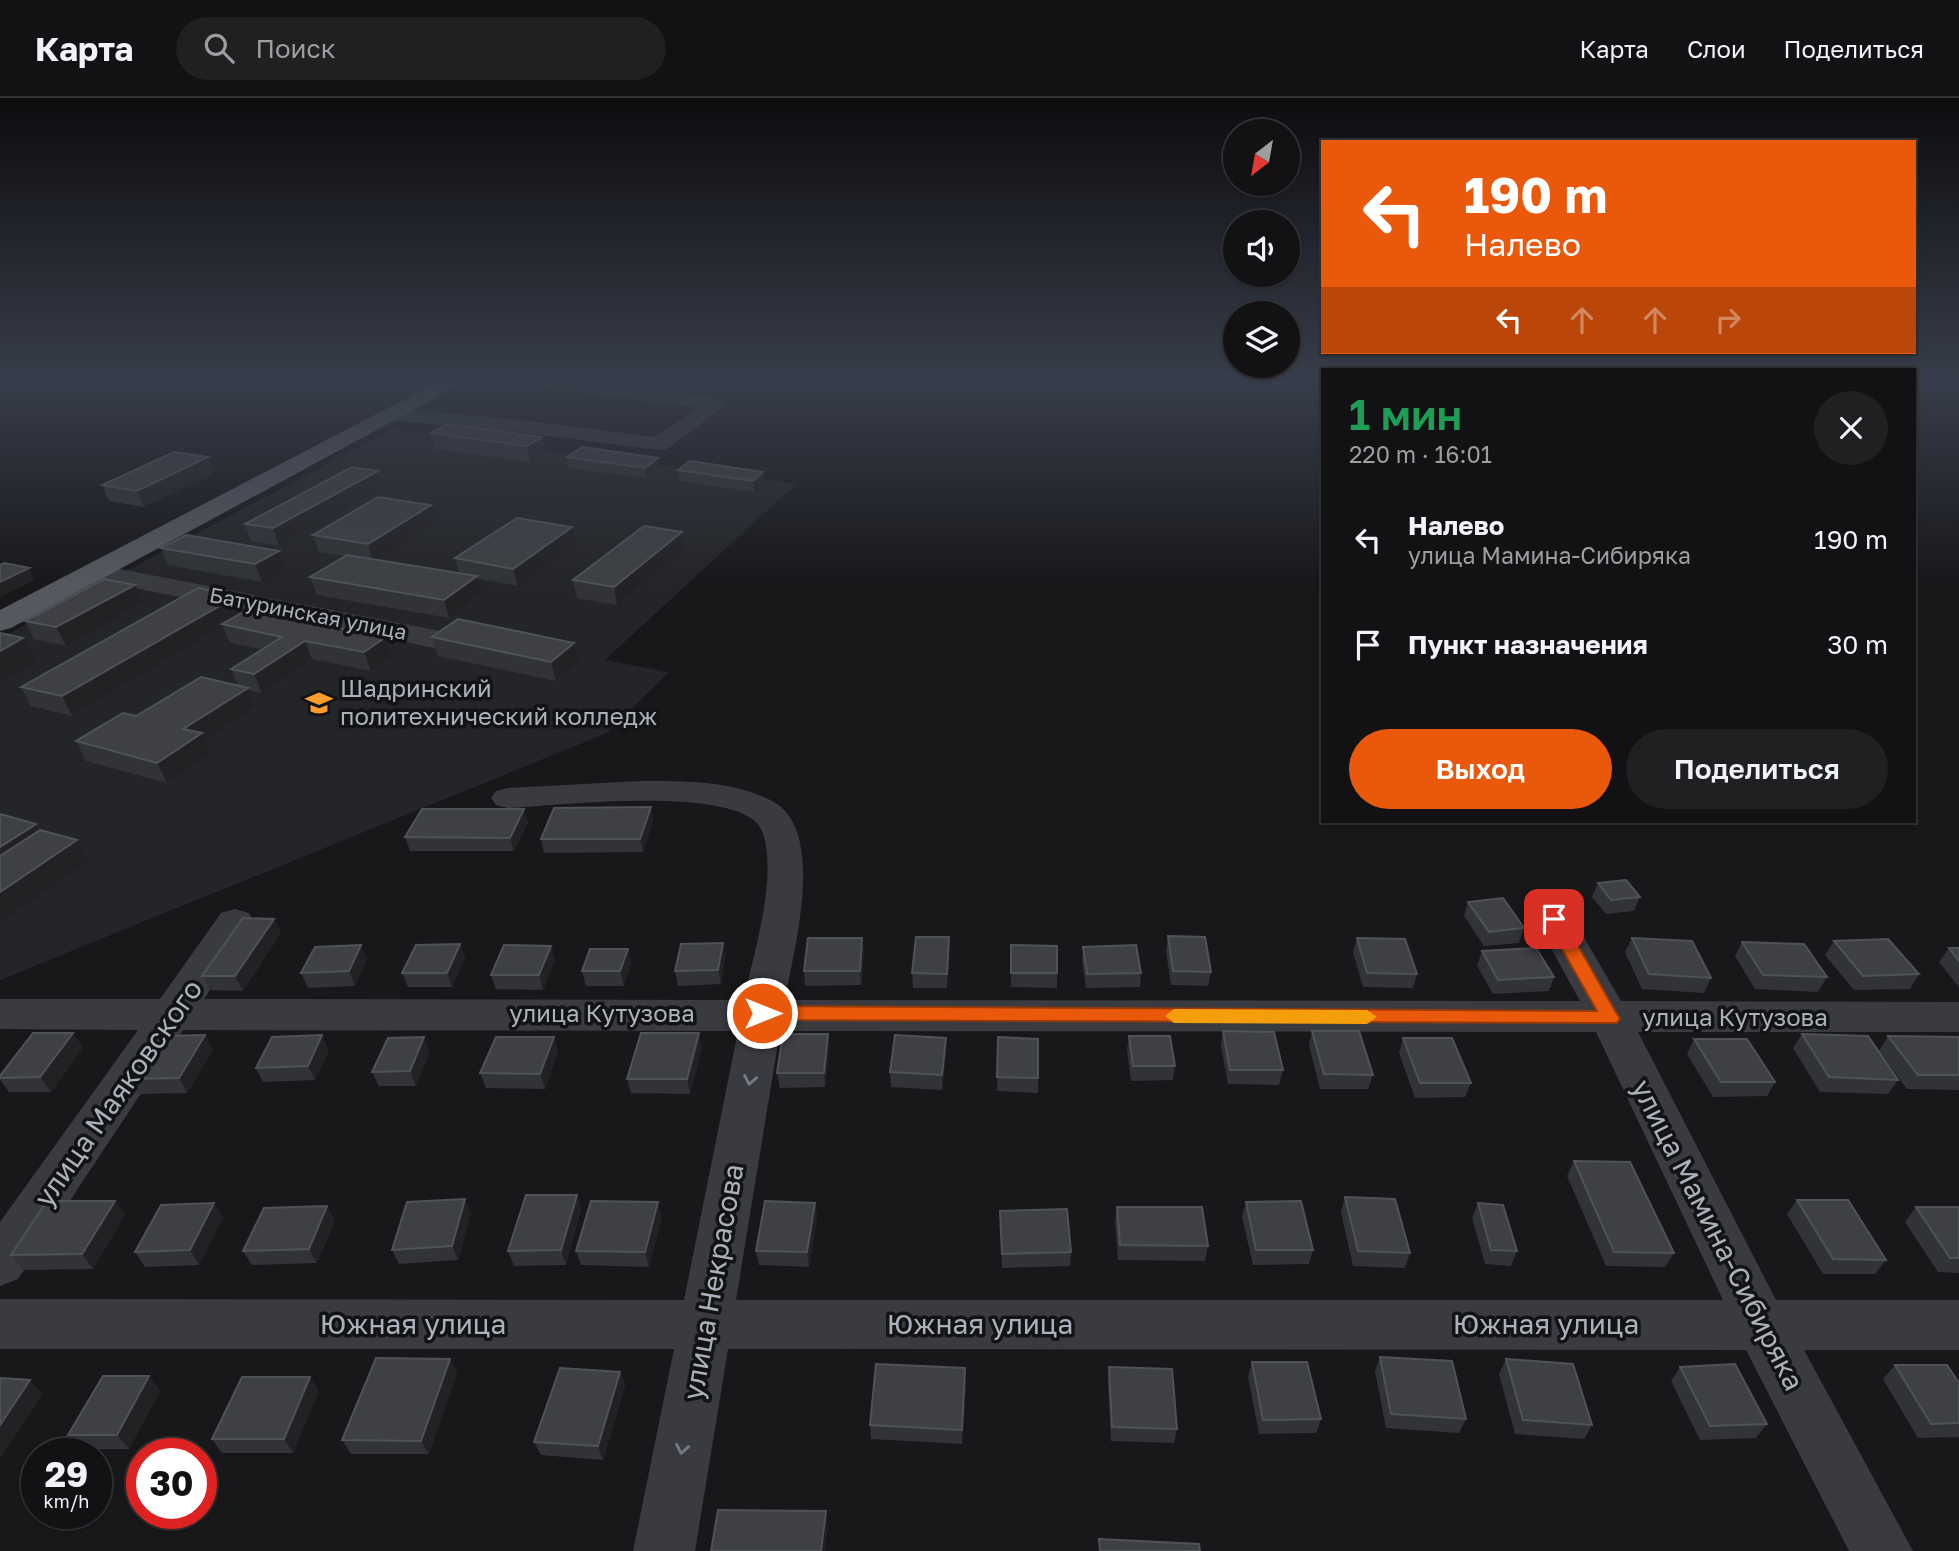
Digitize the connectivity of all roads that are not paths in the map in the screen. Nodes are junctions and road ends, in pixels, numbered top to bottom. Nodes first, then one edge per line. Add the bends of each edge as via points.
1 (329, 449) edge
2 (647, 449) edge
3 (668, 449) edge
4 (94, 572) junction
5 (0, 622) edge
6 (440, 640) edge
7 (508, 798) dead end
8 (1554, 919) dead end
9 (235, 922) dead end
10 (762, 1013) junction
11 (0, 1014) edge
12 (171, 1016) junction
13 (1959, 1017) edge
14 (1610, 1018) junction
15 (0, 1263) edge
16 (0, 1324) edge
17 (705, 1324) junction
18 (1761, 1324) junction
19 (1959, 1325) edge
20 (664, 1551) edge
21 (1882, 1551) edge

1 - 4 main road
2 - 3 street
4 - 5 main road
4 - 6 street, Батуринская улица
7 - 10 street, улица Некрасова via 668,792 724,795 763,809 778,829 786,859
8 - 14 street, улица Мамина-Сибиряка
9 - 12 street, улица Маяковского
10 - 12 street, улица Кутузова
10 - 14 street, улица Кутузова
10 -> 17 street, улица Некрасова
11 - 12 street, улица Кутузова
12 - 15 street, улица Маяковского
13 - 14 street, улица Кутузова
14 - 18 street, улица Мамина-Сибиряка
16 - 17 street, Южная улица
17 - 18 street, Южная улица
17 -> 20 street, улица Некрасова
18 - 19 street, Южная улица
18 - 21 street, улица Мамина-Сибиряка

